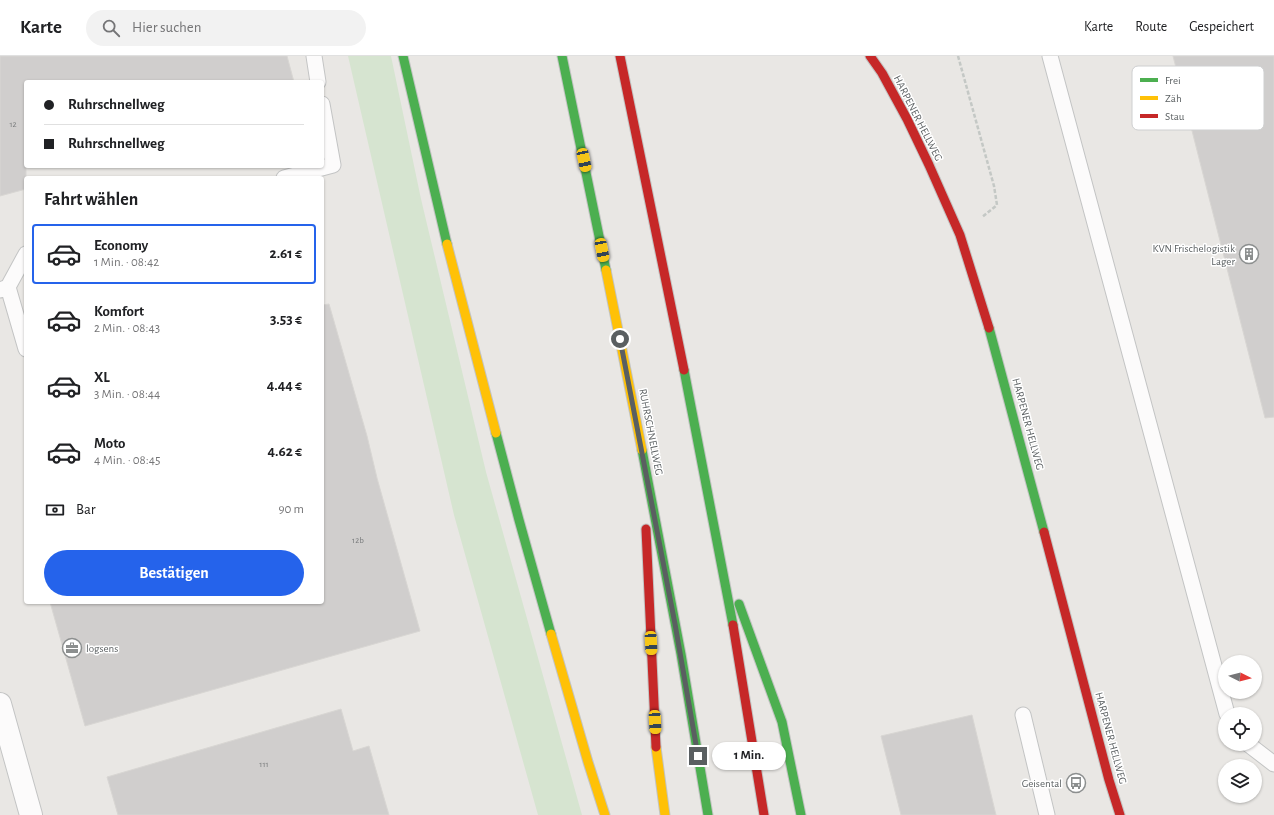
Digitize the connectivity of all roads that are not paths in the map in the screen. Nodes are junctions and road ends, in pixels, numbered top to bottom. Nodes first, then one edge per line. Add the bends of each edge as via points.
1 (314, 56) edge
2 (403, 56) edge
3 (562, 56) edge
4 (620, 56) edge
5 (870, 56) edge
6 (1050, 56) edge
7 (318, 80) edge
8 (324, 116) edge
9 (324, 167) edge
10 (321, 168) edge
11 (291, 176) edge
12 (24, 257) edge
13 (4, 288) edge
14 (24, 343) edge
15 (632, 398) junction
16 (719, 548) junction
17 (0, 704) edge
18 (1225, 707) edge
19 (1023, 715) dead end
20 (1257, 751) edge
21 (1274, 764) edge
22 (31, 815) edge
23 (605, 815) edge
24 (665, 815) edge
25 (708, 815) edge
26 (764, 815) edge
27 (801, 815) edge
28 (1047, 815) edge
29 (1120, 815) edge

1 - 7 lane
2 - 23 main road via 439,215 519,520
3 - 15 main road, RUHRSCHNELLWEG
4 - 16 main road
5 - 29 main road, HARPENER HELLWEG via 907,119 960,235 996,351
6 - 18 lane
8 - 9 lane via 332,165
10 - 11 lane
12 - 13 lane
13 - 14 lane
15 - 24 main road via 645,517 655,738
15 - 25 main road, RUHRSCHNELLWEG
16 - 26 main road
16 - 27 main road via 782,722
17 - 22 street
19 - 28 lane
20 - 21 lane

